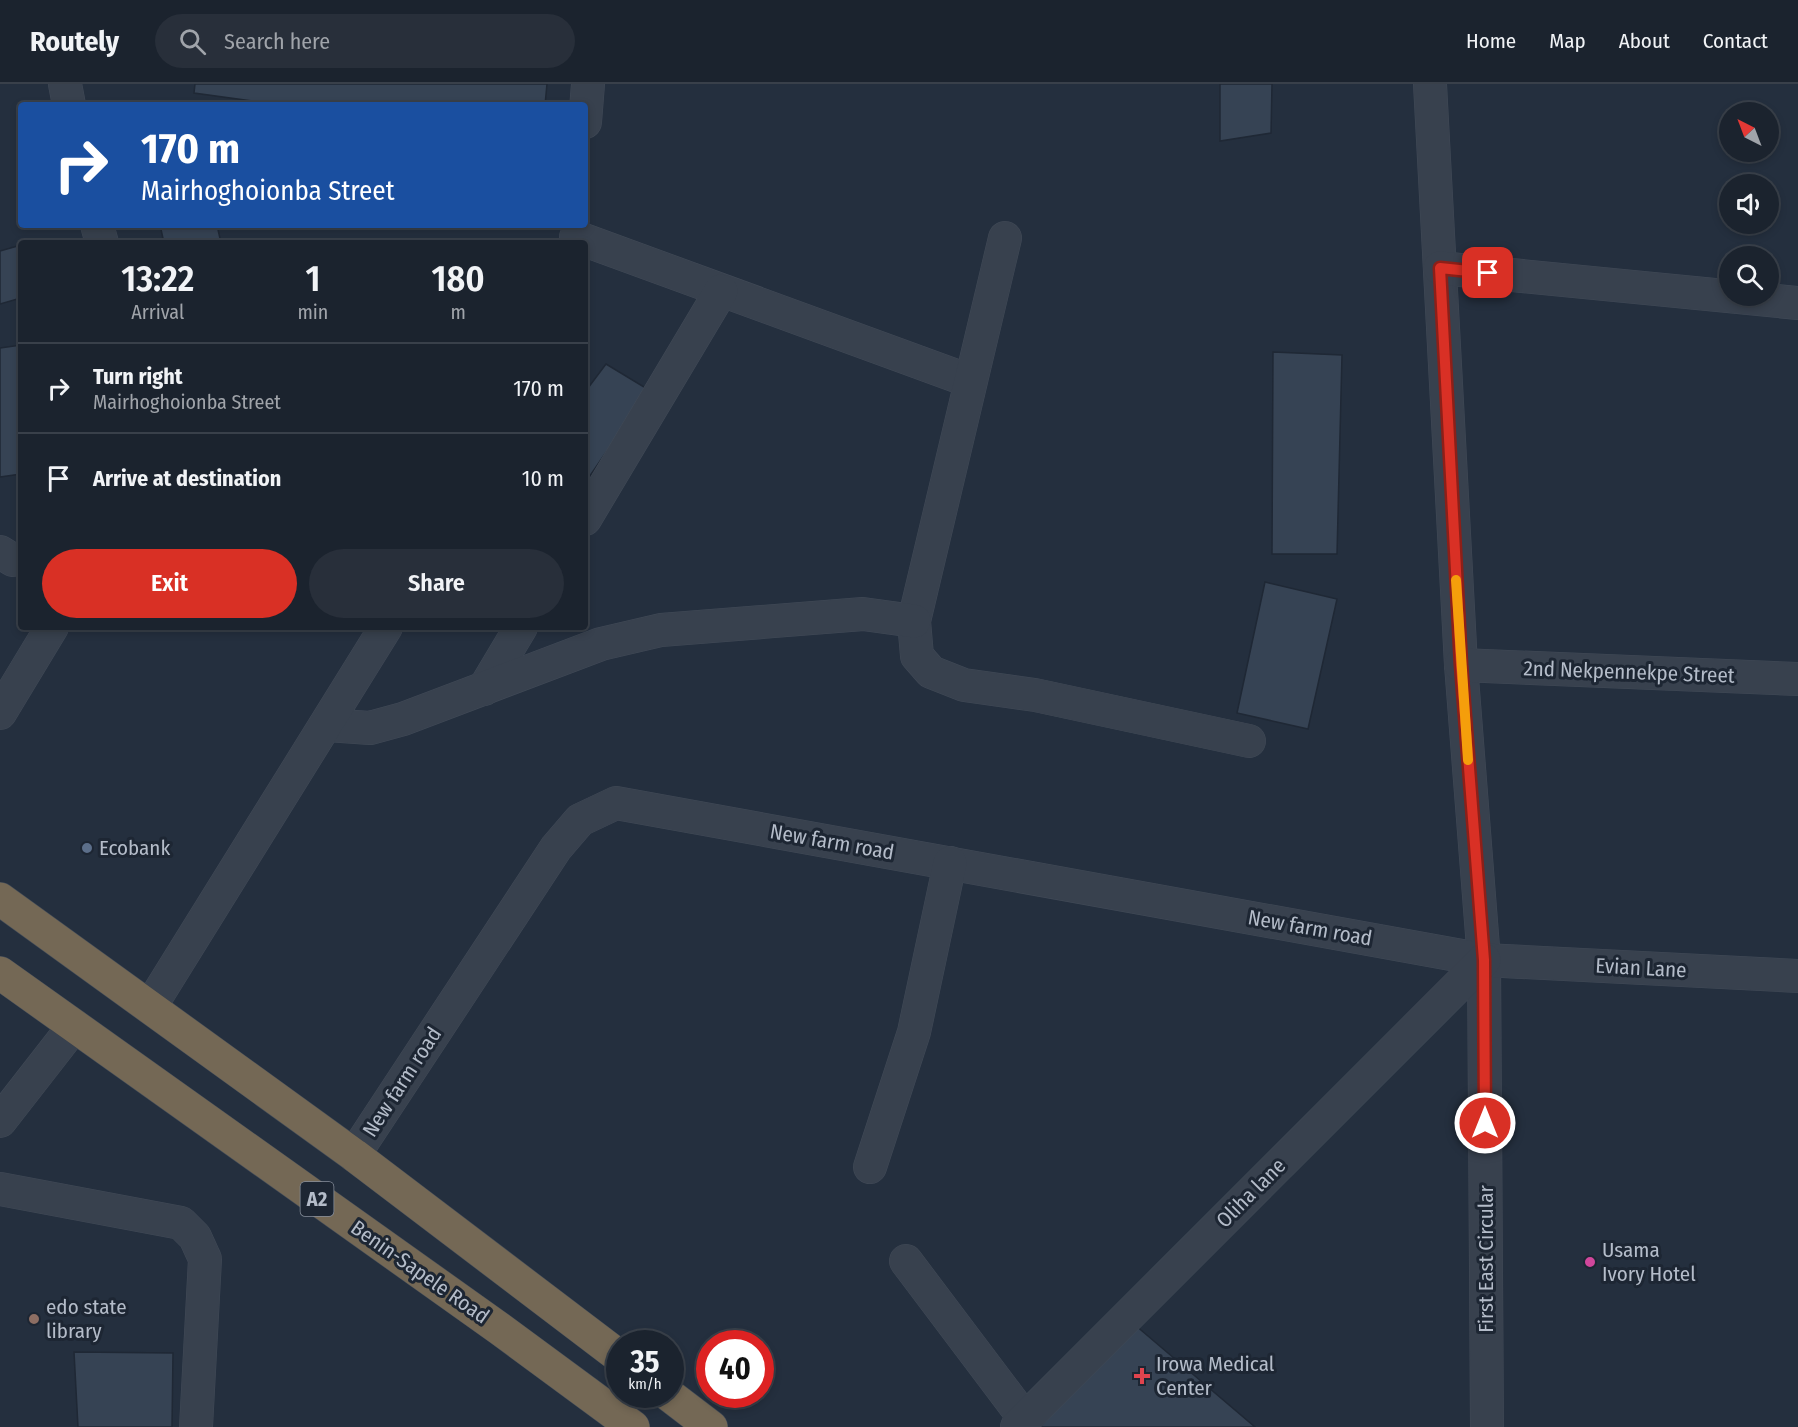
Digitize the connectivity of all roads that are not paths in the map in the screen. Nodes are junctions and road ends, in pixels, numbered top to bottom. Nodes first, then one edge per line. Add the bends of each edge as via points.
1 (64, 84) edge
2 (588, 84) edge
3 (1430, 84) edge
4 (68, 102) edge
5 (587, 102) edge
6 (576, 235) edge
7 (1005, 238) dead end
8 (1440, 268) junction
9 (722, 291) junction
10 (1798, 303) edge
11 (970, 381) junction
12 (588, 514) edge
13 (914, 621) junction
14 (50, 630) edge
15 (384, 630) edge
16 (519, 630) edge
17 (1461, 665) junction
18 (1798, 679) edge
19 (484, 689) junction
20 (0, 713) edge
21 (327, 725) junction
22 (1249, 741) dead end
23 (950, 863) junction
24 (0, 899) edge
25 (1484, 960) junction
26 (0, 973) edge
27 (1798, 976) edge
28 (150, 1007) junction
29 (74, 1026) junction
30 (0, 1121) edge
31 (354, 1155) junction
32 (870, 1167) dead end
33 (0, 1189) edge
34 (906, 1261) dead end
35 (606, 1346) edge
36 (684, 1406) edge
37 (1021, 1423) edge
38 (196, 1427) edge
39 (633, 1427) edge
40 (711, 1427) edge
41 (1488, 1427) edge

1 - 4 street
2 - 5 street
3 - 8 street, First East Circular
6 - 9 street
7 - 11 street
8 - 10 street
8 - 17 street, First East Circular
9 - 11 street
9 - 12 street
11 - 13 street
13 - 19 street via 863,614 661,630 601,644
13 - 22 street via 917,656 931,672 964,685 1035,695
14 - 20 street
15 - 21 street
16 - 19 street
17 - 18 street, 2nd Nekpennekpe Street
17 - 25 street, First East Circular
19 - 21 street via 370,728
21 - 28 street
23 - 25 street, New farm road
23 - 31 street, New farm road via 616,803 580,820 556,848
23 - 32 street via 914,1032
24 - 28 highway
25 - 27 street, Evian Lane
25 - 37 street, Oliha lane
25 - 41 street, First East Circular
26 - 29 highway, Benin-Sapele Road / A2
28 - 31 highway
29 - 30 street
29 - 39 highway, Benin-Sapele Road / A2
31 - 35 highway
33 - 38 street via 181,1222 195,1237 206,1259
34 - 37 street
36 - 40 highway

